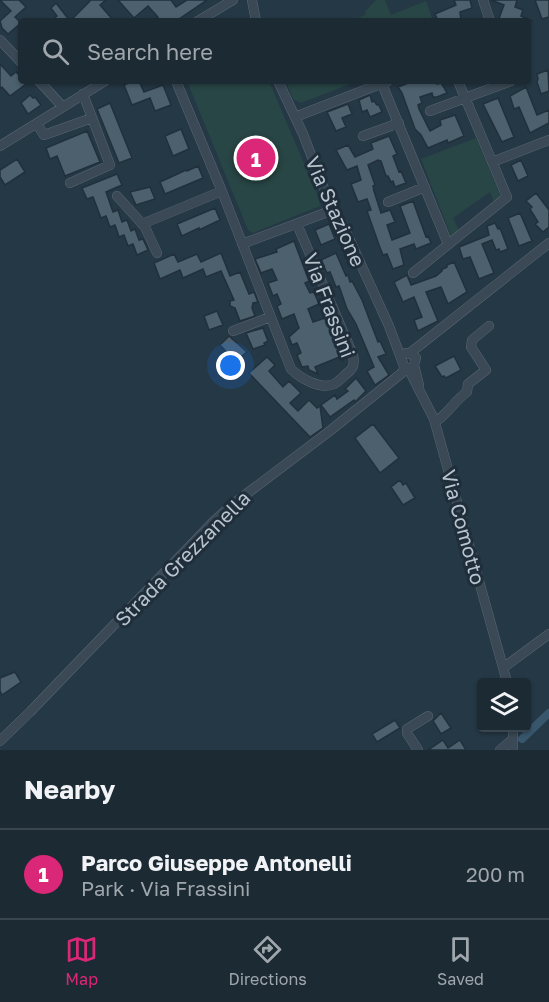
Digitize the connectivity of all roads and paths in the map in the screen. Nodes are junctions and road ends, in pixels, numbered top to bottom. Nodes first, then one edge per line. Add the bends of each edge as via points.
1 (233, 0) edge
2 (252, 0) edge
3 (483, 0) edge
4 (203, 18) edge
5 (255, 18) edge
6 (489, 18) edge
7 (0, 40) edge
8 (18, 59) edge
9 (42, 84) edge
10 (100, 84) edge
11 (177, 84) edge
12 (280, 84) edge
13 (380, 84) edge
14 (386, 84) edge
15 (459, 84) edge
16 (503, 84) edge
17 (83, 94) junction
18 (465, 98) junction
19 (63, 107) junction
20 (430, 111) dead end
21 (296, 117) junction
22 (92, 118) junction
23 (399, 123) junction
24 (37, 124) junction
25 (363, 136) dead end
26 (549, 140) edge
27 (0, 146) edge
28 (492, 162) junction
29 (70, 183) dead end
30 (425, 187) junction
31 (222, 191) junction
32 (117, 196) dead end
33 (388, 202) dead end
34 (333, 210) junction
35 (142, 224) junction
36 (297, 224) junction
37 (549, 243) edge
38 (242, 244) junction
39 (448, 244) junction
40 (157, 253) dead end
41 (413, 273) dead end
42 (270, 317) junction
43 (489, 326) dead end
44 (233, 331) dead end
45 (408, 360) junction
46 (435, 422) junction
47 (549, 634) edge
48 (503, 668) junction
49 (506, 678) edge
50 (428, 716) dead end
51 (513, 732) edge
52 (513, 739) junction
53 (0, 741) edge
54 (418, 750) edge
55 (500, 750) edge
56 (513, 750) edge

1 - 4 street
2 - 5 street
3 - 6 street
7 - 8 street
9 - 19 street
10 - 17 street
11 - 31 street, Via Frassini
12 - 21 street, Via Stazione
13 - 21 street
14 - 23 street
15 - 18 street
16 - 18 street
17 - 19 street
17 - 22 street
18 - 20 street
18 - 28 street
19 - 24 street
21 - 34 street, Via Stazione
22 - 24 street via 44,135
22 - 29 street via 110,165
23 - 25 street
23 - 30 street
24 - 27 street
26 - 28 street
28 - 39 street via 507,197
30 - 33 street
30 - 39 street
31 - 35 street
31 - 38 street, Via Frassini
32 - 35 street
34 - 36 street
34 - 45 street, Via Stazione via 394,340
35 - 40 street
36 - 38 street
36 - 42 street, Via Frassini via 353,355 352,370 328,385 298,376 291,369
37 - 45 street
38 - 42 street, Via Frassini
39 - 41 street
42 - 44 street
43 - 46 street via 472,340 471,347 486,370 468,384 467,392
45 - 46 street, Via Comotto
45 - 53 street, Strada Grezzanella via 403,372 213,521
46 - 48 street, Via Comotto
47 - 48 street
48 - 49 street, Via Comotto
50 - 54 street via 407,729
51 - 52 street
52 - 55 street
52 - 56 street

